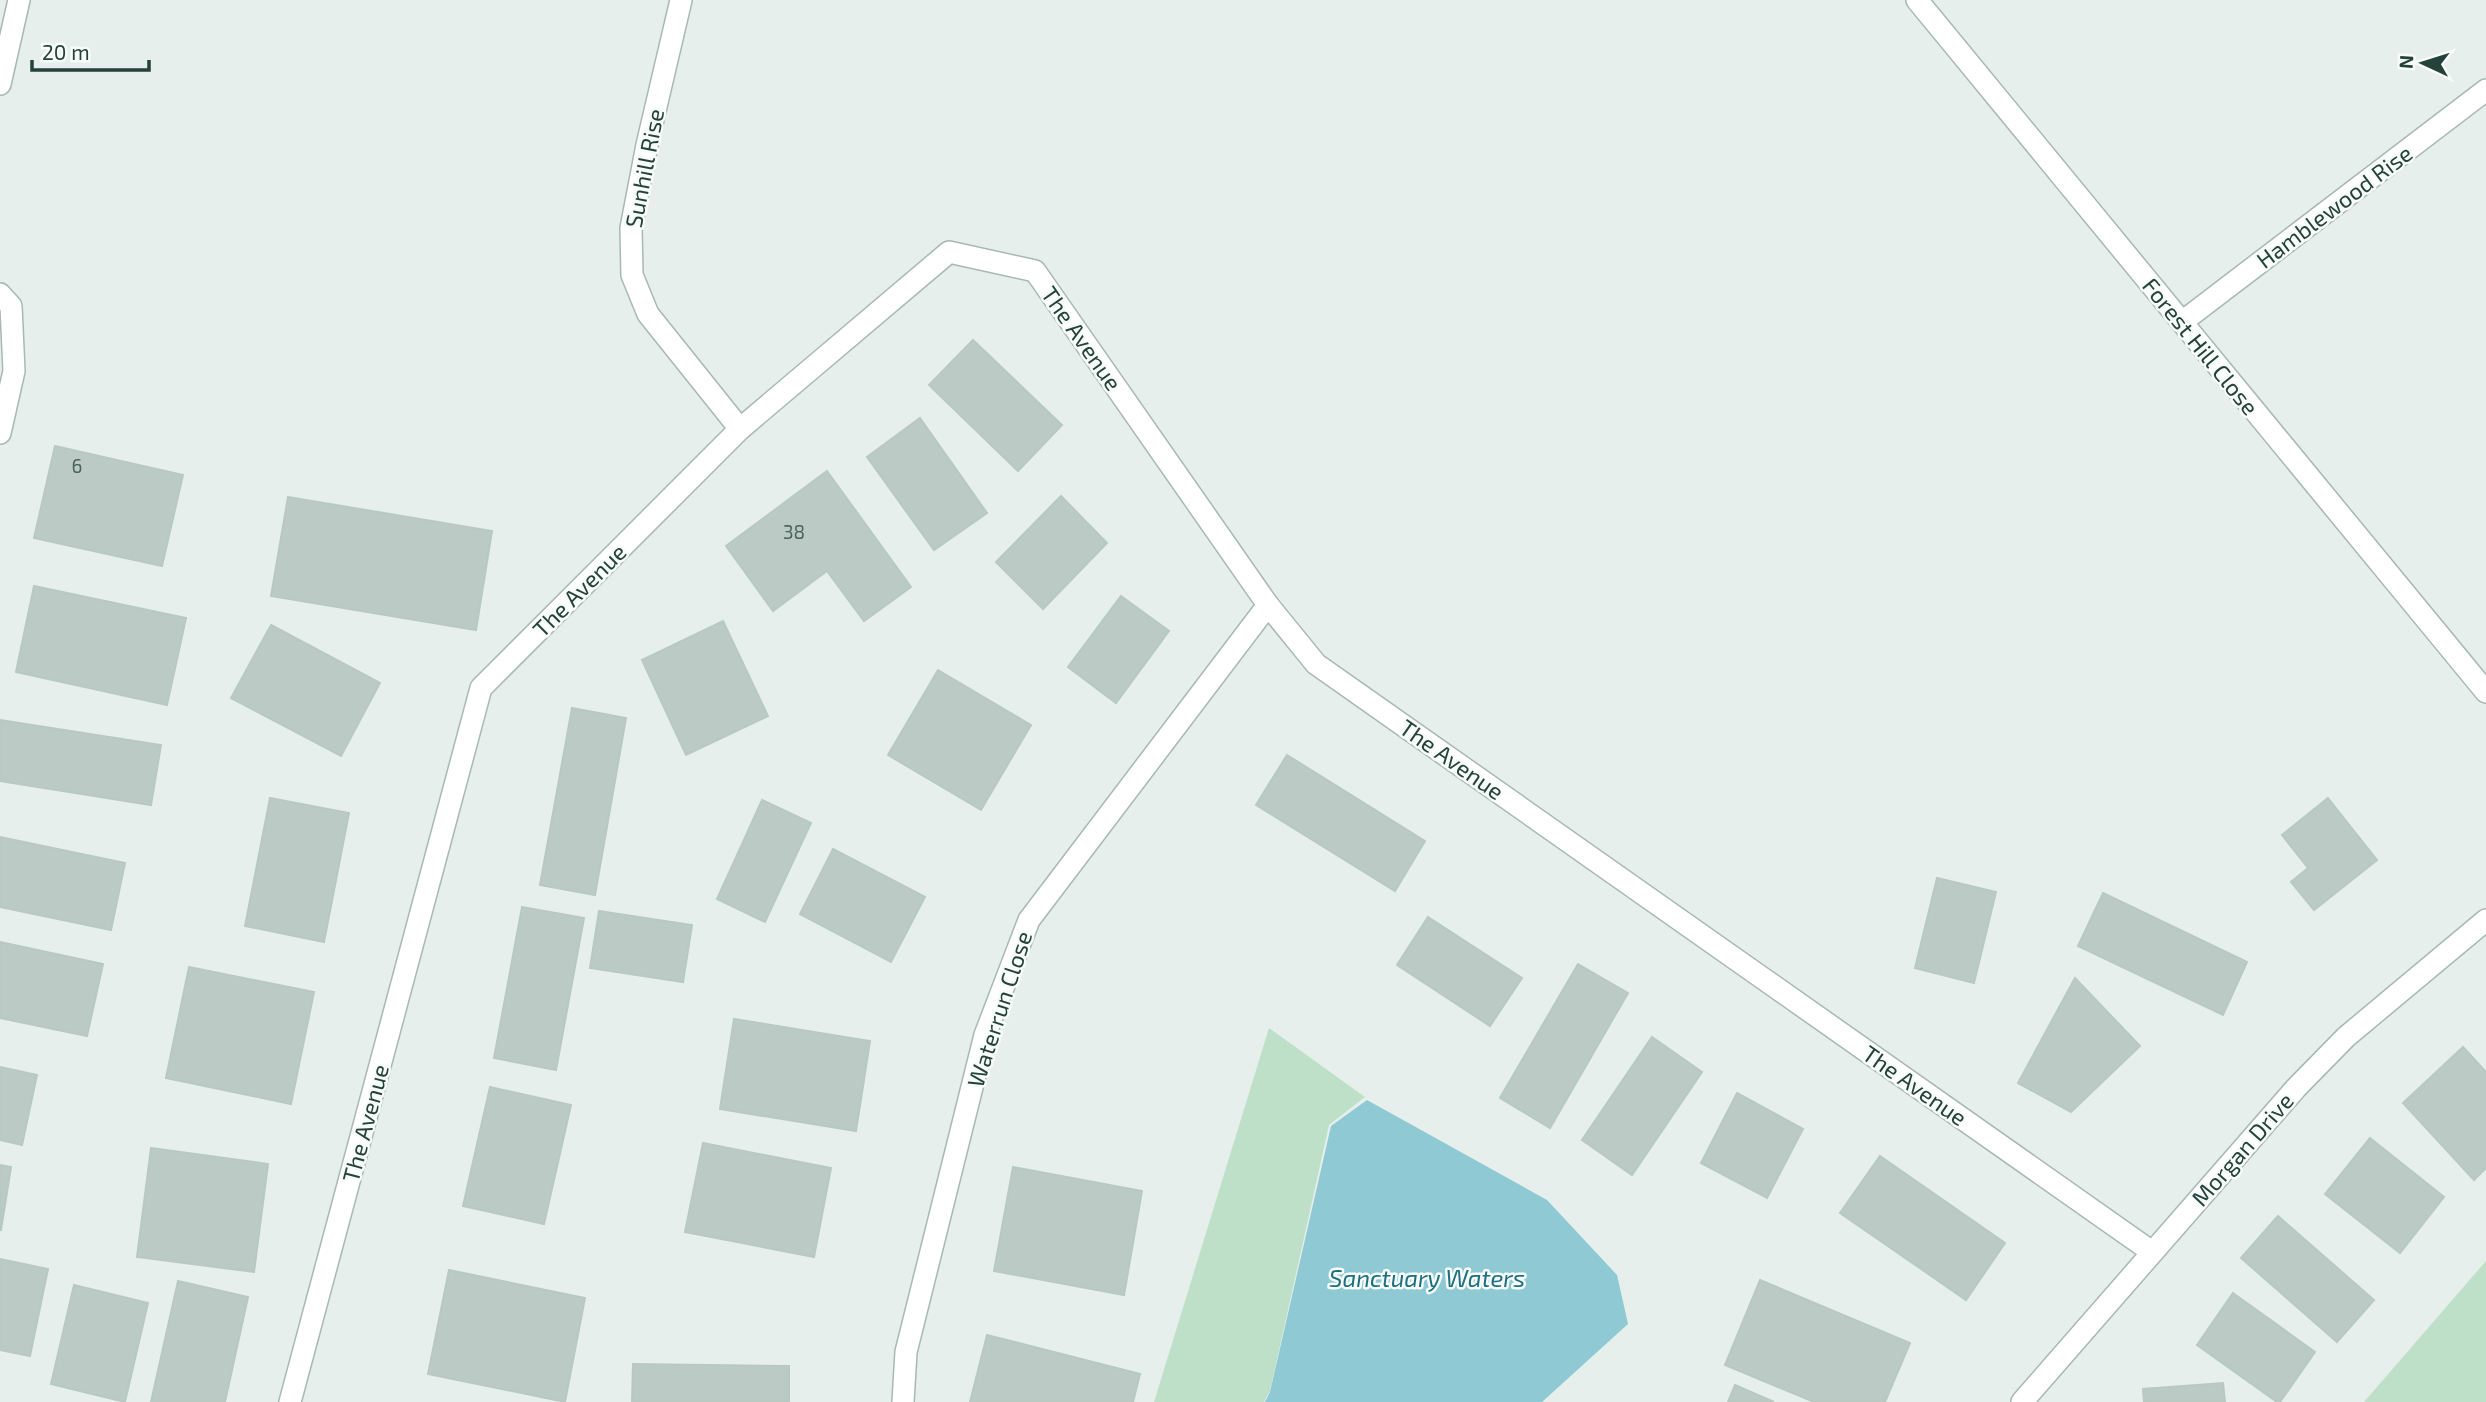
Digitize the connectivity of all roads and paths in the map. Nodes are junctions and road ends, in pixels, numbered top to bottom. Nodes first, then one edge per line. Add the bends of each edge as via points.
1 (19, 0) edge
2 (681, 0) edge
3 (1917, 0) edge
4 (0, 84) edge
5 (2486, 90) edge
6 (0, 294) edge
7 (2182, 323) junction
8 (740, 429) junction
9 (0, 433) edge
10 (1268, 606) junction
11 (2486, 692) edge
12 (2486, 920) edge
13 (2152, 1252) junction
14 (290, 1402) edge
15 (903, 1402) edge
16 (2022, 1402) edge

1 - 4 street
2 - 8 street, Sunhill Rise via 633,216 632,275 648,314
3 - 7 street, Forest Hill Close
5 - 7 street, Hamblewood Rise
6 - 9 street via 10,306 14,371
7 - 11 street, Forest Hill Close
8 - 10 street, The Avenue via 949,252 1035,271
8 - 14 street, The Avenue via 481,688
10 - 13 street, The Avenue via 1316,663
10 - 15 street, Waterrun Close via 1029,920 985,1035 906,1352
12 - 13 street, Morgan Drive via 2346,1037 2295,1087
13 - 16 street, Morgan Drive

